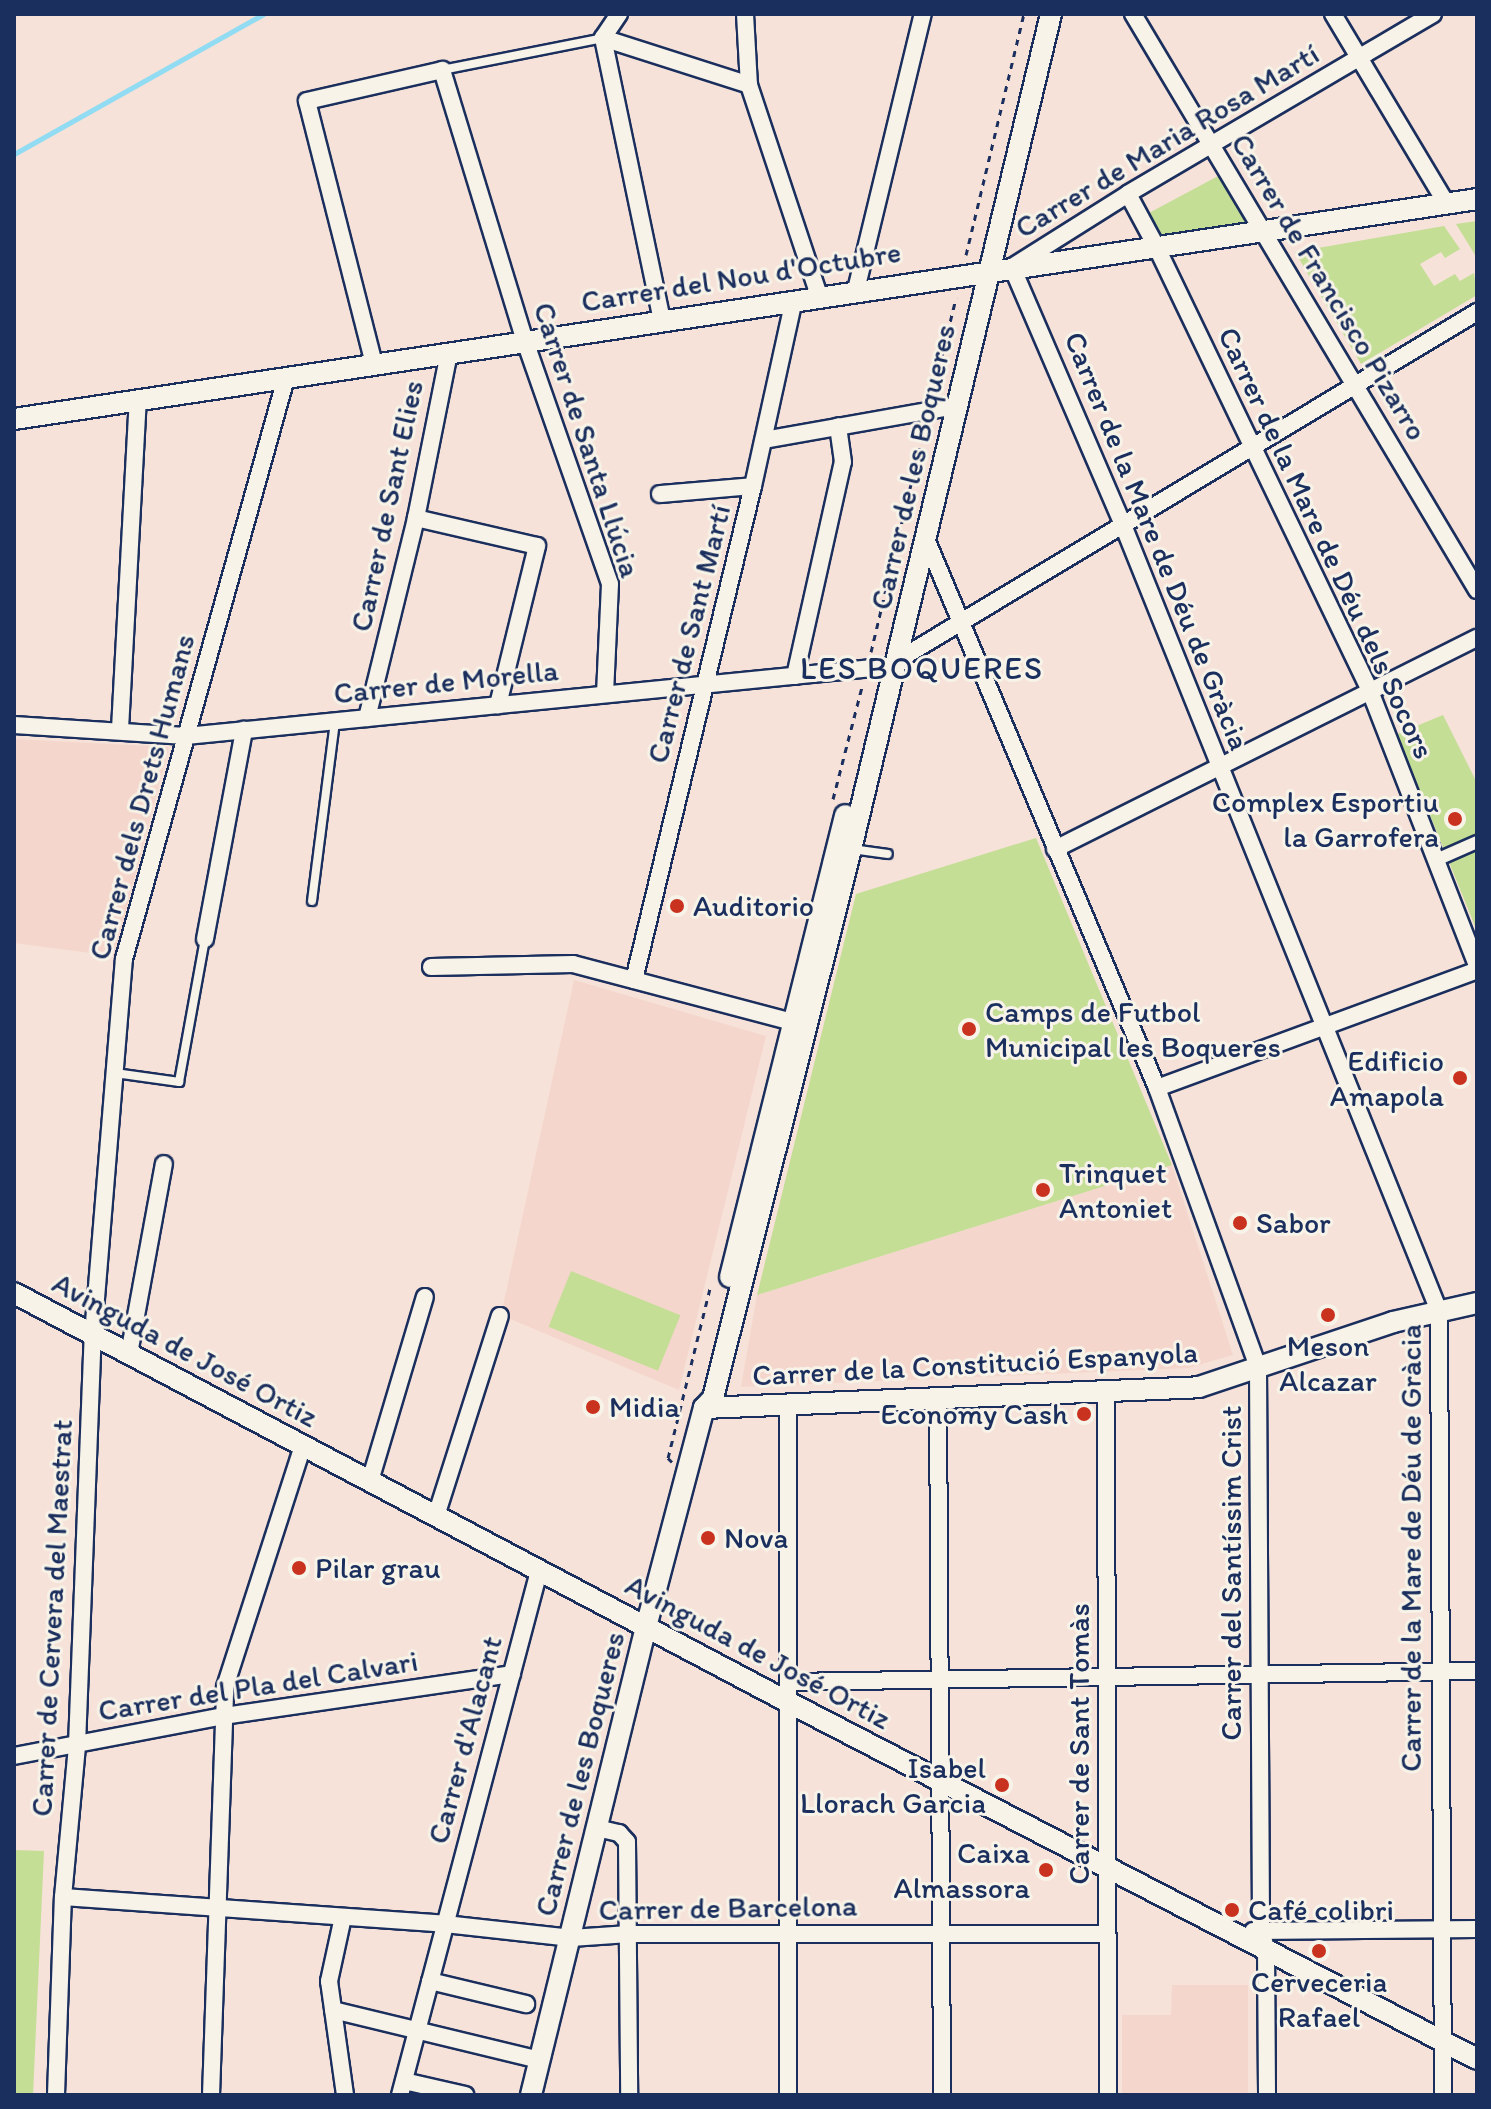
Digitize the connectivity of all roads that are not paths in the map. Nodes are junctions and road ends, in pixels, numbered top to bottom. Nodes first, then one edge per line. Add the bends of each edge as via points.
1 (619, 14) edge
2 (745, 14) edge
3 (923, 14) edge
4 (1039, 14) edge
5 (1051, 14) edge
6 (1133, 14) edge
7 (1333, 14) edge
8 (1433, 14) edge
9 (603, 38) junction
10 (1359, 58) junction
11 (442, 70) junction
12 (749, 85) junction
13 (1212, 144) junction
14 (1128, 194) junction
15 (1477, 199) edge
16 (1446, 203) junction
17 (1263, 230) junction
18 (1156, 246) junction
19 (1012, 267) junction
20 (976, 272) junction
21 (856, 290) junction
22 (819, 296) junction
23 (794, 300) junction
24 (1477, 312) edge
25 (662, 320) junction
26 (525, 341) junction
27 (449, 353) junction
28 (374, 364) junction
29 (286, 378) junction
30 (1354, 386) junction
31 (138, 400) junction
32 (937, 409) junction
33 (14, 419) edge
34 (838, 426) junction
35 (764, 440) junction
36 (1253, 447) junction
37 (753, 486) junction
38 (660, 494) dead end
39 (416, 518) junction
40 (1123, 525) junction
41 (926, 539) junction
42 (1477, 590) edge
43 (960, 623) junction
44 (1477, 638) edge
45 (883, 665) junction
46 (795, 676) junction
47 (705, 684) junction
48 (1370, 691) junction
49 (605, 694) junction
50 (498, 705) junction
51 (367, 718) junction
52 (336, 721) junction
53 (14, 725) edge
54 (120, 729) junction
55 (244, 730) junction
56 (186, 736) junction
57 (1220, 767) junction
58 (1477, 842) edge
59 (851, 849) junction
60 (1055, 849) junction
61 (888, 854) dead end
62 (1436, 860) junction
63 (312, 901) dead end
64 (205, 939) joint
65 (431, 967) dead end
66 (1477, 968) edge
67 (634, 980) junction
68 (800, 1024) junction
69 (1324, 1026) junction
70 (115, 1073) junction
71 (1157, 1088) junction
72 (164, 1164) dead end
73 (14, 1293) edge
74 (425, 1297) dead end
75 (1477, 1303) edge
76 (1439, 1311) junction
77 (500, 1316) dead end
78 (93, 1335) junction
79 (129, 1354) junction
80 (1258, 1367) junction
81 (1106, 1392) junction
82 (938, 1396) junction
83 (788, 1404) junction
84 (704, 1408) junction
85 (303, 1446) junction
86 (370, 1481) junction
87 (436, 1516) junction
88 (539, 1571) junction
89 (646, 1627) junction
90 (1441, 1671) junction
91 (1477, 1671) edge
92 (512, 1674) junction
93 (1260, 1674) junction
94 (1107, 1677) junction
95 (939, 1679) junction
96 (788, 1692) junction
97 (224, 1716) junction
98 (77, 1745) junction
99 (14, 1756) edge
100 (940, 1781) junction
101 (597, 1828) junction
102 (1107, 1867) junction
103 (63, 1897) junction
104 (218, 1909) junction
105 (343, 1917) junction
106 (445, 1924) junction
107 (1442, 1929) junction
108 (1477, 1929) edge
109 (629, 1934) junction
110 (788, 1934) junction
111 (940, 1934) junction
112 (1107, 1934) junction
113 (571, 1938) junction
114 (1264, 1939) junction
115 (430, 1981) junction
116 (526, 2004) dead end
117 (333, 2010) junction
118 (417, 2030) junction
119 (1443, 2041) junction
120 (1477, 2059) edge
121 (539, 2060) junction
122 (402, 2088) edge
123 (56, 2095) edge
124 (211, 2095) edge
125 (345, 2095) edge
126 (465, 2095) edge
127 (531, 2095) edge
128 (629, 2095) edge
129 (788, 2095) edge
130 (942, 2095) edge
131 (1108, 2095) edge
132 (1267, 2095) edge
133 (1443, 2095) edge

1 - 9 street
2 - 12 street
3 - 21 street
4 - 20 street, Carrer de les Boqueres
5 - 20 street, Carrer de les Boqueres
6 - 13 street, Carrer de Francisco Pizarro
7 - 10 street
8 - 10 street, Carrer de Maria Rosa Martí
9 - 11 lane
9 - 12 street
9 - 25 street
10 - 13 street, Carrer de Maria Rosa Martí
10 - 16 street
11 - 26 street, Carrer de Santa Llúcia
11 - 28 street via 307,101
12 - 22 street
13 - 14 street, Carrer de Maria Rosa Martí
13 - 17 street, Carrer de Francisco Pizarro
14 - 18 street, Carrer de la Mare de Déu dels Socors
14 - 19 street, Carrer de Maria Rosa Martí
15 - 16 street, Carrer del Nou d'Octubre
16 - 17 street, Carrer del Nou d'Octubre
17 - 18 street, Carrer del Nou d'Octubre
17 - 30 street, Carrer de Francisco Pizarro
18 - 19 street, Carrer del Nou d'Octubre
18 - 36 street, Carrer de la Mare de Déu dels Socors
19 - 20 street, Carrer del Nou d'Octubre
19 - 40 street, Carrer de la Mare de Déu de Gràcia
20 - 21 street, Carrer del Nou d'Octubre
20 - 32 street, Carrer de les Boqueres
20 - 41 street, Carrer de les Boqueres
21 - 22 street, Carrer del Nou d'Octubre
22 - 23 street, Carrer del Nou d'Octubre
23 - 25 street, Carrer del Nou d'Octubre
23 - 35 street, Carrer de Sant Martí
24 - 30 street
25 - 26 street, Carrer del Nou d'Octubre
26 - 27 street, Carrer del Nou d'Octubre
26 - 49 street, Carrer de Santa Llúcia via 610,584
27 - 28 street, Carrer del Nou d'Octubre
27 - 39 street, Carrer de Sant Elies
28 - 29 street, Carrer del Nou d'Octubre
29 - 31 street, Carrer del Nou d'Octubre
29 - 56 street, Carrer dels Drets Humans
30 - 36 street
30 - 42 street, Carrer de Francisco Pizarro
31 - 33 street, Carrer del Nou d'Octubre
31 - 54 street
32 - 34 street
32 - 45 street, Carrer de les Boqueres
34 - 35 street
34 - 46 street via 843,462
35 - 37 street, Carrer de Sant Martí
36 - 40 street
36 - 48 street, Carrer de la Mare de Déu dels Socors
37 - 38 street
37 - 47 street, Carrer de Sant Martí
39 - 50 street via 537,546
39 - 51 street, Carrer de Sant Elies
40 - 43 street
40 - 57 street, Carrer de la Mare de Déu de Gràcia
41 - 43 street, Carrer del Santíssim Crist
41 - 45 street, Carrer de les Boqueres
43 - 45 street
43 - 60 street, Carrer del Santíssim Crist
44 - 48 street
45 - 46 street, Carrer de Morella
45 - 59 street, Carrer de les Boqueres
45 - 68 street, Carrer de les Boqueres
46 - 47 street, Carrer de Morella
47 - 49 street, Carrer de Morella
47 - 67 street, Carrer de Sant Martí
48 - 57 street
48 - 62 street, Carrer de la Mare de Déu dels Socors
49 - 50 street, Carrer de Morella
50 - 51 street, Carrer de Morella
51 - 52 street, Carrer de Morella
52 - 55 street, Carrer de Morella
52 - 63 lane
53 - 54 street, Carrer de Morella
54 - 56 street, Carrer de Morella
55 - 56 street, Carrer de Morella
55 - 64 street
56 - 70 street, Carrer dels Drets Humans via 124,959
57 - 60 street
57 - 69 street, Carrer de la Mare de Déu de Gràcia
58 - 62 street
59 - 61 lane
59 - 68 street, Carrer de les Boqueres
60 - 71 street, Carrer del Santíssim Crist
62 - 66 street, Carrer de la Mare de Déu dels Socors
64 - 70 lane via 179,1082
65 - 67 street via 573,964
66 - 69 street
67 - 68 street
68 - 84 street, Carrer de les Boqueres via 713,1398
68 - 84 street, Carrer de les Boqueres via 698,1372
69 - 71 street
69 - 76 street, Carrer de la Mare de Déu de Gràcia
70 - 78 street, Carrer dels Drets Humans
71 - 80 street, Carrer del Santíssim Crist
72 - 79 street
73 - 78 street, Avinguda de José Ortiz
74 - 86 street
75 - 76 street, Carrer de la Constitució Espanyola
76 - 80 street, Carrer de la Constitució Espanyola
76 - 90 street, Carrer de la Mare de Déu de Gràcia
77 - 87 street
78 - 79 street, Avinguda de José Ortiz
78 - 98 street, Carrer de Cervera del Maestrat
79 - 85 street, Avinguda de José Ortiz
80 - 81 street, Carrer de la Constitució Espanyola via 1199,1387
80 - 93 street, Carrer del Santíssim Crist
81 - 82 street, Carrer de la Constitució Espanyola
81 - 94 street, Carrer de Sant Tomàs
82 - 83 street, Carrer de la Constitució Espanyola
82 - 95 street
83 - 84 street, Carrer de la Constitució Espanyola
83 - 96 street
84 - 89 street, Carrer de les Boqueres
85 - 86 street, Avinguda de José Ortiz
85 - 97 street via 225,1687
86 - 87 street, Avinguda de José Ortiz
87 - 88 street, Avinguda de José Ortiz
88 - 89 street, Avinguda de José Ortiz
88 - 92 street, Carrer d'Alacant
89 - 96 street, Avinguda de José Ortiz
89 - 101 street, Carrer de les Boqueres
90 - 91 street
90 - 93 street
90 - 107 street, Carrer de la Mare de Déu de Gràcia
92 - 97 street, Carrer del Pla del Calvari
92 - 106 street, Carrer d'Alacant
93 - 94 street
93 - 114 street, Carrer del Santíssim Crist
94 - 95 street
94 - 102 street, Carrer de Sant Tomàs
95 - 96 street
95 - 100 street
96 - 100 street, Avinguda de José Ortiz
96 - 110 street
97 - 98 street, Carrer del Pla del Calvari
97 - 104 street
98 - 99 street, Carrer del Pla del Calvari
98 - 103 street, Carrer de Cervera del Maestrat
100 - 102 street, Avinguda de José Ortiz
100 - 111 street
101 - 109 street via 619,1833 627,1842
101 - 113 street, Carrer de les Boqueres
102 - 112 street, Carrer de Sant Tomàs
102 - 114 street, Avinguda de José Ortiz via 1235,1933
103 - 104 street, Carrer de Barcelona
103 - 123 street, Carrer de Cervera del Maestrat
104 - 105 street, Carrer de Barcelona
104 - 124 street
105 - 106 street, Carrer de Barcelona
105 - 117 street via 329,1981
106 - 113 street, Carrer de Barcelona
106 - 115 street
107 - 108 street
107 - 114 street
107 - 119 street, Carrer de la Mare de Déu de Gràcia
109 - 110 street, Carrer de Barcelona
109 - 113 street, Carrer de Barcelona
109 - 128 street
110 - 111 street, Carrer de Barcelona
110 - 129 street
111 - 112 street, Carrer de Barcelona
111 - 130 street
112 - 131 street, Carrer de Sant Tomàs
113 - 121 street, Carrer de les Boqueres
114 - 119 street, Avinguda de José Ortiz
114 - 132 street, Carrer del Santíssim Crist
115 - 116 street
115 - 118 street
117 - 118 street
117 - 125 street
118 - 121 street
118 - 122 street
119 - 120 street, Avinguda de José Ortiz
119 - 133 street, Carrer de la Mare de Déu de Gràcia
121 - 127 street, Carrer de les Boqueres
122 - 126 street

